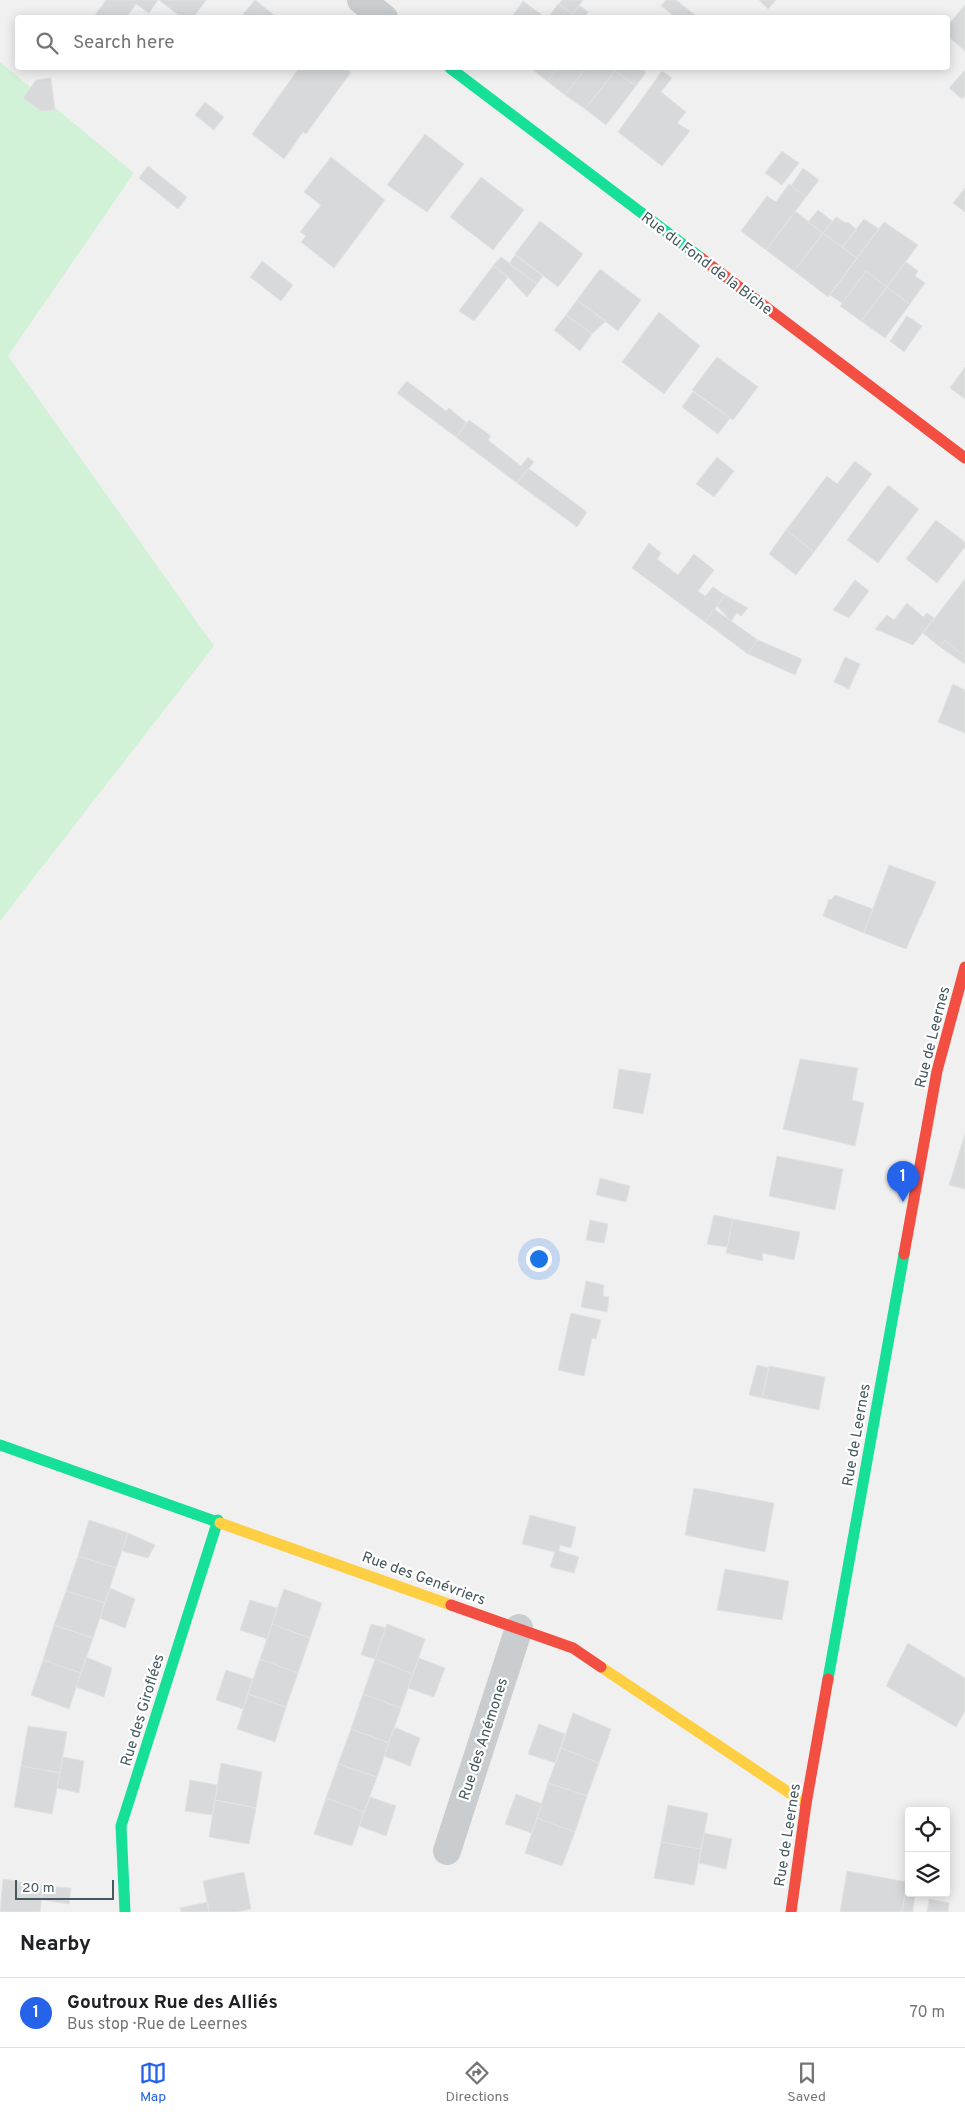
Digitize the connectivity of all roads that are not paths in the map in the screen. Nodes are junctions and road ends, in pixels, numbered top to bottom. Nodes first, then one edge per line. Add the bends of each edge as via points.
1 (360, 0) edge
2 (380, 15) edge
3 (453, 70) edge
4 (965, 458) edge
5 (965, 967) edge
6 (0, 1445) edge
7 (218, 1520) junction
8 (519, 1628) junction
9 (806, 1804) junction
10 (447, 1850) dead end
11 (124, 1912) edge
12 (791, 1912) edge

1 - 2 street
3 - 4 street, Rue du Fond de la Biche
5 - 9 street, Rue de Leernes via 936,1070
6 - 7 street, Rue des Genévriers
7 - 8 street, Rue des Genévriers
7 - 11 street, Rue des Giroflées via 121,1826
8 - 9 street, Rue des Genévriers via 573,1648
8 - 10 street, Rue des Anémones
9 - 12 street, Rue de Leernes

